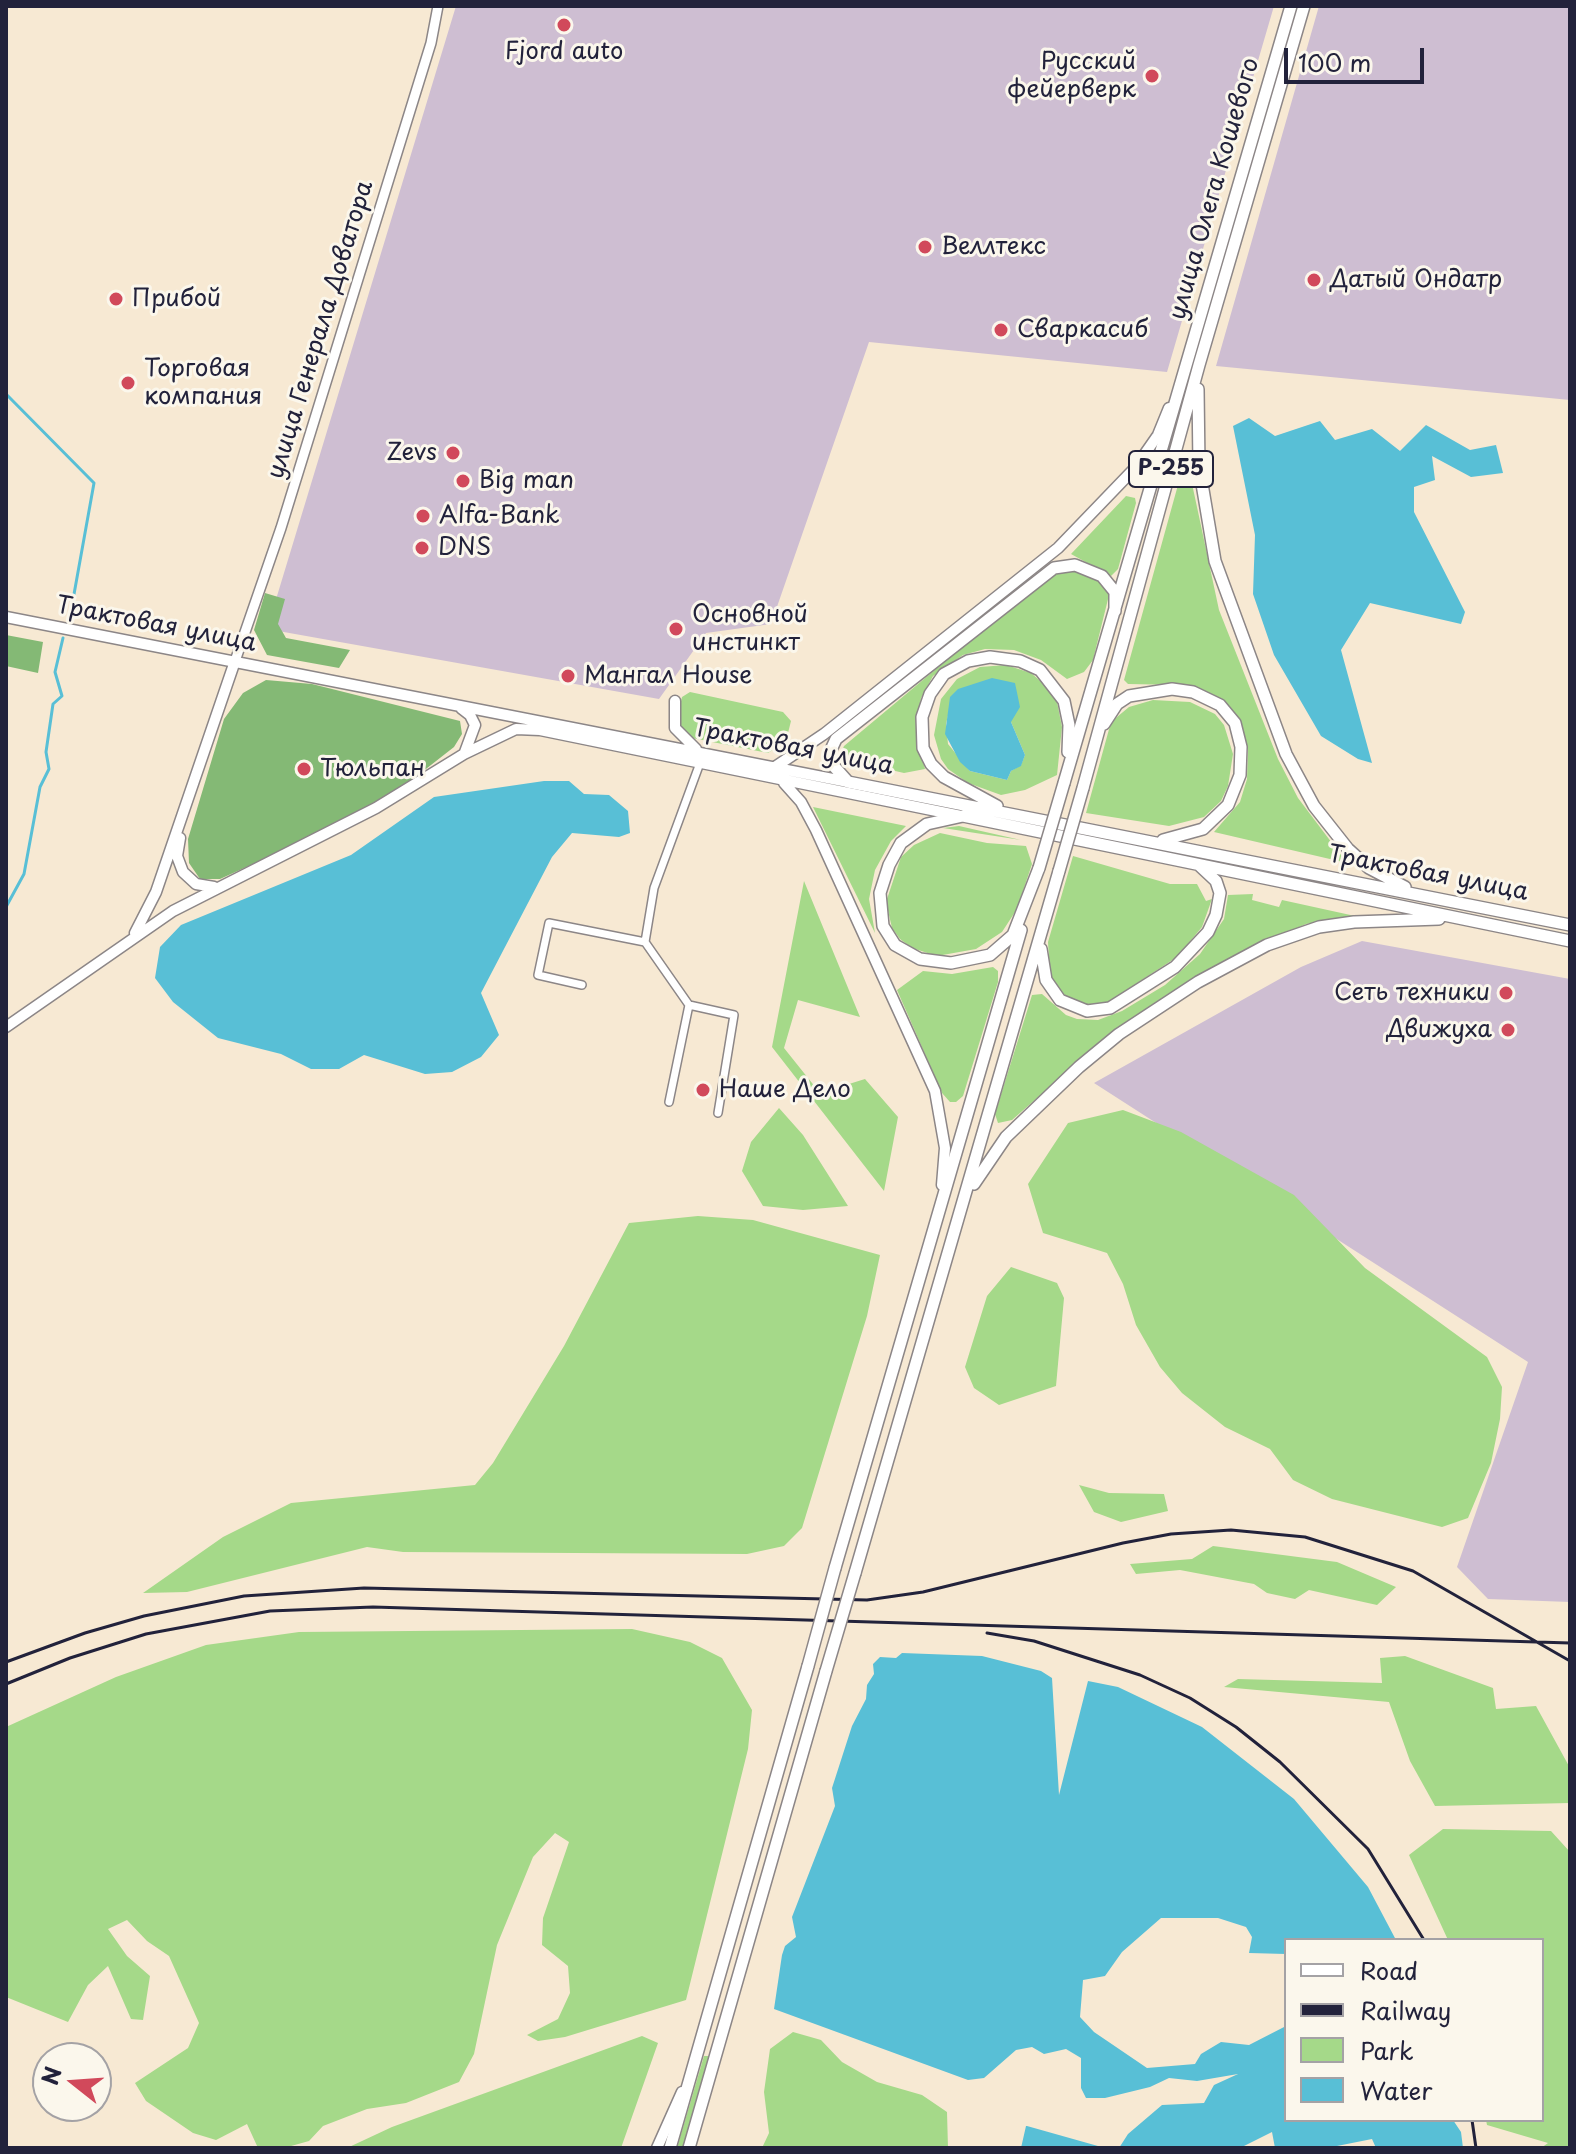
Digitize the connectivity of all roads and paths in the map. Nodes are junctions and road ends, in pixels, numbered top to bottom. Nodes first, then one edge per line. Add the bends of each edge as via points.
1 (438, 6) edge
2 (1291, 6) edge
3 (1304, 6) edge
4 (1199, 365) junction
5 (1180, 384) junction
6 (1115, 611) junction
7 (6, 617) edge
8 (234, 664) junction
9 (675, 701) dead end
10 (453, 704) junction
11 (1097, 734) junction
12 (464, 754) junction
13 (701, 758) junction
14 (775, 767) junction
15 (779, 779) junction
16 (848, 782) junction
17 (1064, 783) junction
18 (187, 801) junction
19 (1016, 814) junction
20 (963, 816) junction
21 (1156, 841) junction
22 (1196, 863) junction
23 (1039, 868) junction
24 (1059, 871) junction
25 (222, 885) junction
26 (1436, 898) junction
27 (1472, 921) junction
28 (1570, 925) edge
29 (129, 940) junction
30 (1570, 941) edge
31 (645, 942) junction
32 (582, 985) dead end
33 (689, 1005) junction
34 (6, 1027) edge
35 (669, 1102) dead end
36 (718, 1113) dead end
37 (929, 1239) junction
38 (951, 1245) junction
39 (701, 2050) junction
40 (657, 2148) edge
41 (670, 2148) edge
42 (689, 2148) edge

1 - 8 street, улица Генерала Доватора via 281,528
2 - 5 main road, улица Олега Кошевого
3 - 4 main road, улица Олега Кошевого / Р-255
4 - 11 main road, Р-255
4 - 26 main road via 1199,466 1212,547 1286,754 1314,806 1357,858 1393,882
5 - 6 main road, улица Олега Кошевого
5 - 14 main road via 1158,435 1135,468 1058,548
6 - 16 main road via 1113,589 1095,572 1065,565 1046,572 836,739 830,759
6 - 17 main road, улица Олега Кошевого
7 - 8 main road, Трактовая улица
8 - 10 main road, Трактовая улица
8 - 18 main road
9 - 13 main road via 675,728
10 - 12 main road via 475,722
10 - 13 main road, Трактовая улица
11 - 21 main road via 1122,700 1159,689 1201,695 1220,705 1235,723 1240,775 1228,805 1203,829
11 - 24 main road, bridge
12 - 13 main road, Трактовая улица via 511,731 540,730
12 - 25 main road via 376,808
13 - 14 main road, Трактовая улица
13 - 15 main road, Трактовая улица
13 - 31 street via 654,888
14 - 16 main road, Трактовая улица
15 - 20 main road, Трактовая улица
15 - 37 main road via 791,788 816,830 938,1098 946,1158
16 - 19 main road, Трактовая улица
17 - 19 main road via 1068,714 1047,676 1020,661 999,657 951,668 936,683 922,717 927,757 944,777
17 - 23 main road, bridge
18 - 25 main road via 179,864 196,884
18 - 29 main road via 149,912
19 - 21 main road, Трактовая улица
20 - 22 main road, Трактовая улица
20 - 23 main road via 917,829 901,843 889,865 880,893 881,918 887,935 902,950 942,963 973,960 1001,948 1016,928
21 - 26 main road, Трактовая улица
22 - 24 main road via 1216,881 1220,893 1208,932 1163,976 1110,1008 1093,1011 1060,1000 1042,969 1041,948
22 - 27 main road, Трактовая улица
23 - 37 main road
24 - 38 main road
25 - 29 main road
26 - 28 main road, Трактовая улица
27 - 30 main road, Трактовая улица
27 - 38 main road via 1415,919 1319,927 1267,945 1198,982 1119,1034 1006,1137 974,1183
29 - 34 main road
31 - 32 street via 549,923 538,975
31 - 33 street
33 - 35 street
33 - 36 street via 734,1015
37 - 39 main road, bridge
38 - 42 main road, bridge
39 - 40 main road
39 - 41 main road

